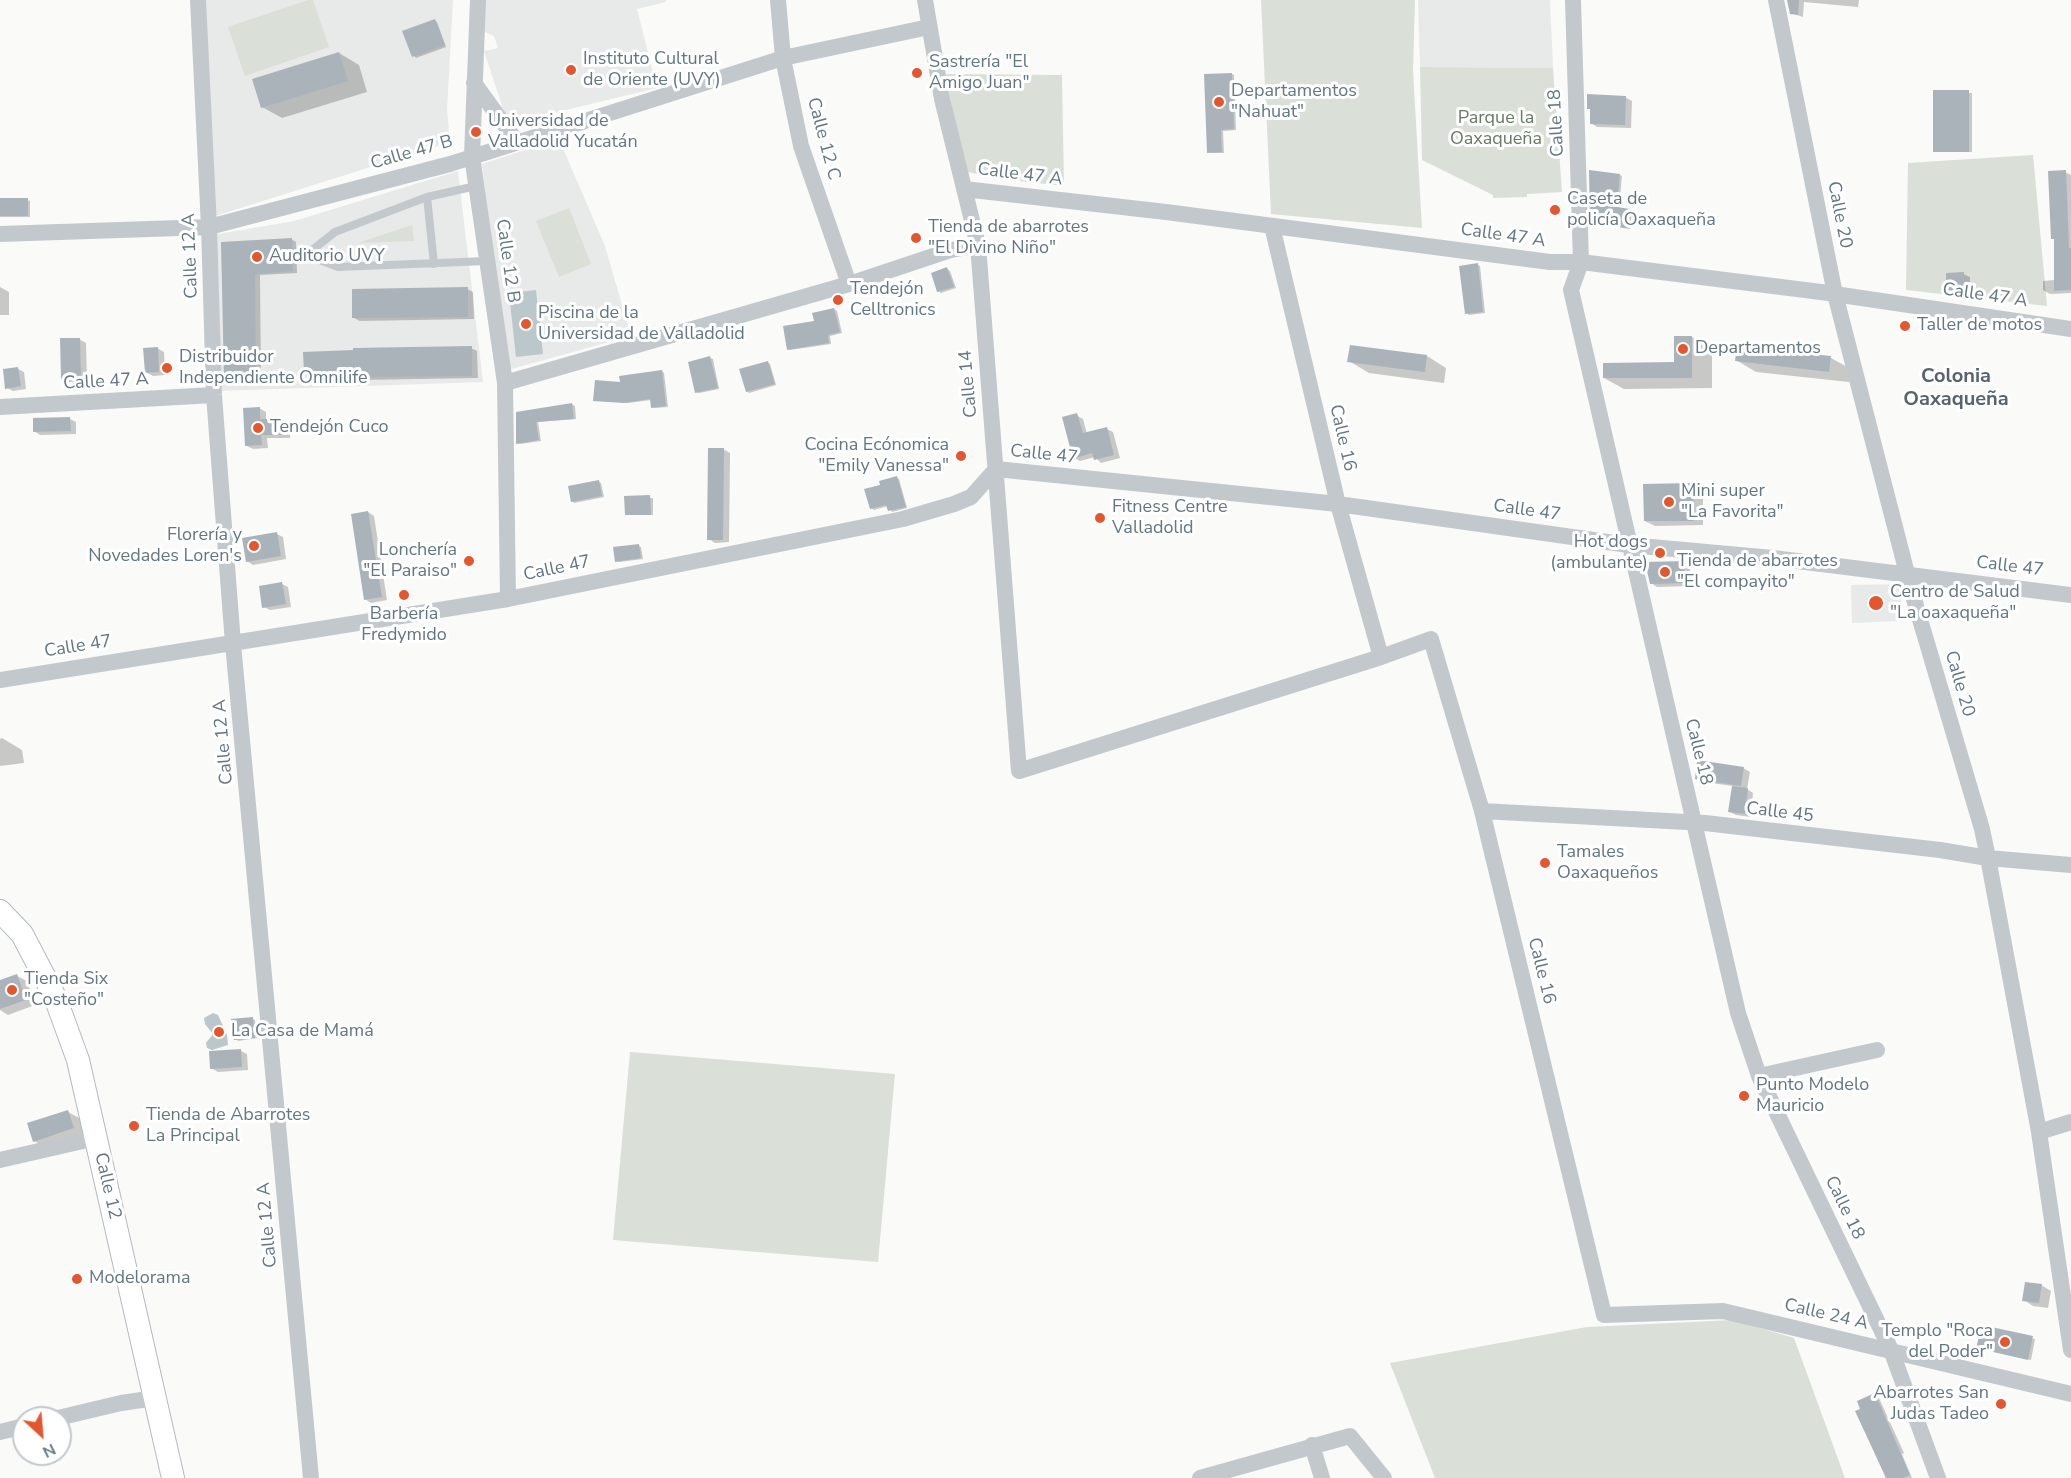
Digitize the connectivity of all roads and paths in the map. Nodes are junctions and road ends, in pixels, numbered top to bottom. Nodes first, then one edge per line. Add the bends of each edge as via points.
1 (198, 0) edge
2 (478, 0) edge
3 (778, 0) edge
4 (925, 0) edge
5 (1573, 0) edge
6 (1776, 0) edge
7 (929, 27) junction
8 (783, 58) junction
9 (474, 83) junction
10 (517, 142) junction
11 (472, 156) junction
12 (476, 186) junction
13 (964, 189) junction
14 (427, 197) junction
15 (210, 226) junction
16 (1272, 226) junction
17 (0, 234) edge
18 (978, 245) junction
19 (487, 261) junction
20 (1581, 262) junction
21 (434, 264) junction
22 (849, 284) junction
23 (1835, 294) junction
24 (2071, 328) edge
25 (505, 383) junction
26 (214, 395) junction
27 (0, 407) edge
28 (996, 469) junction
29 (997, 489) junction
30 (971, 497) junction
31 (1338, 504) junction
32 (1629, 545) junction
33 (1907, 574) junction
34 (2071, 595) edge
35 (508, 599) junction
36 (233, 644) junction
37 (1381, 657) junction
38 (0, 680) edge
39 (1482, 811) junction
40 (1694, 822) junction
41 (1988, 858) junction
42 (2071, 865) edge
43 (0, 911) edge
44 (1877, 1050) dead end
45 (1759, 1076) junction
46 (2071, 1122) edge
47 (2038, 1132) junction
48 (96, 1138) junction
49 (0, 1160) edge
50 (1604, 1316) joint
51 (1891, 1350) junction
52 (2071, 1350) edge
53 (2071, 1394) edge
54 (154, 1398) junction
55 (72, 1415) edge
56 (1312, 1445) junction
57 (173, 1478) edge
58 (311, 1478) edge
59 (1200, 1478) edge
60 (1322, 1478) edge
61 (1384, 1478) edge
62 (1938, 1478) edge

1 - 15 street, Calle 12 A
2 - 9 street, Calle 12 B
3 - 8 street, Calle 12 C
4 - 7 street, Calle 14
5 - 20 street, Calle 18
6 - 23 street, Calle 20
7 - 8 street, Calle 47 B
7 - 13 street, Calle 14
8 - 10 street, Calle 47 B
8 - 22 street, Calle 12 C via 801,146
9 - 10 street
9 - 11 street, Calle 12 B
10 - 11 street, Calle 47 B
11 - 12 street, Calle 12 B
11 - 15 street, Calle 47 B
12 - 14 lane
12 - 19 street, Calle 12 B
13 - 16 street, Calle 47 A
13 - 18 street, Calle 14
14 - 21 lane
14 - 21 lane via 335,232 306,255 338,267
15 - 17 street, Calle 47 B
15 - 26 street, Calle 12 A
16 - 20 street, Calle 47 A via 1550,262
16 - 31 street, Calle 16
18 - 22 street via 951,250
18 - 28 street, Calle 14
19 - 21 lane
19 - 25 street, Calle 12 B
20 - 23 street, Calle 47 A
20 - 32 street, Calle 18 via 1571,290
22 - 25 street
23 - 24 street, Calle 47 A
23 - 33 street, Calle 20
25 - 35 street, Calle 12 B
26 - 27 street, Calle 47 A
26 - 36 street, Calle 12 A
28 - 29 street, Calle 14
28 - 30 street, Calle 47
28 - 31 street, Calle 47
29 - 30 street
29 - 37 street, Calle 14 via 1019,771
30 - 35 street, Calle 47 via 903,519
31 - 32 street, Calle 47
31 - 37 street, Calle 16
32 - 33 street, Calle 47
32 - 40 street, Calle 18
33 - 34 street, Calle 47
33 - 41 street, Calle 20
35 - 36 street, Calle 47
36 - 38 street, Calle 47
36 - 58 street, Calle 12 A
37 - 39 street, Calle 16 via 1431,639
39 - 40 street, Calle 45
39 - 50 street, Calle 16
40 - 41 street, Calle 45
40 - 45 street, Calle 18 via 1738,1013
41 - 42 street, Calle 45
41 - 47 street, Calle 20
43 - 48 street, Calle 12 via 22,934 55,997 78,1060
44 - 45 street
45 - 51 street, Calle 18
46 - 47 street
47 - 52 street, Calle 20
48 - 49 street
48 - 54 street, Calle 12
50 - 51 street, Calle 24 A via 1723,1311
51 - 53 street, Calle 24 A
51 - 62 street, Calle 18
54 - 55 street
54 - 57 street, Calle 12
56 - 59 street
56 - 60 street
56 - 61 street via 1350,1436

